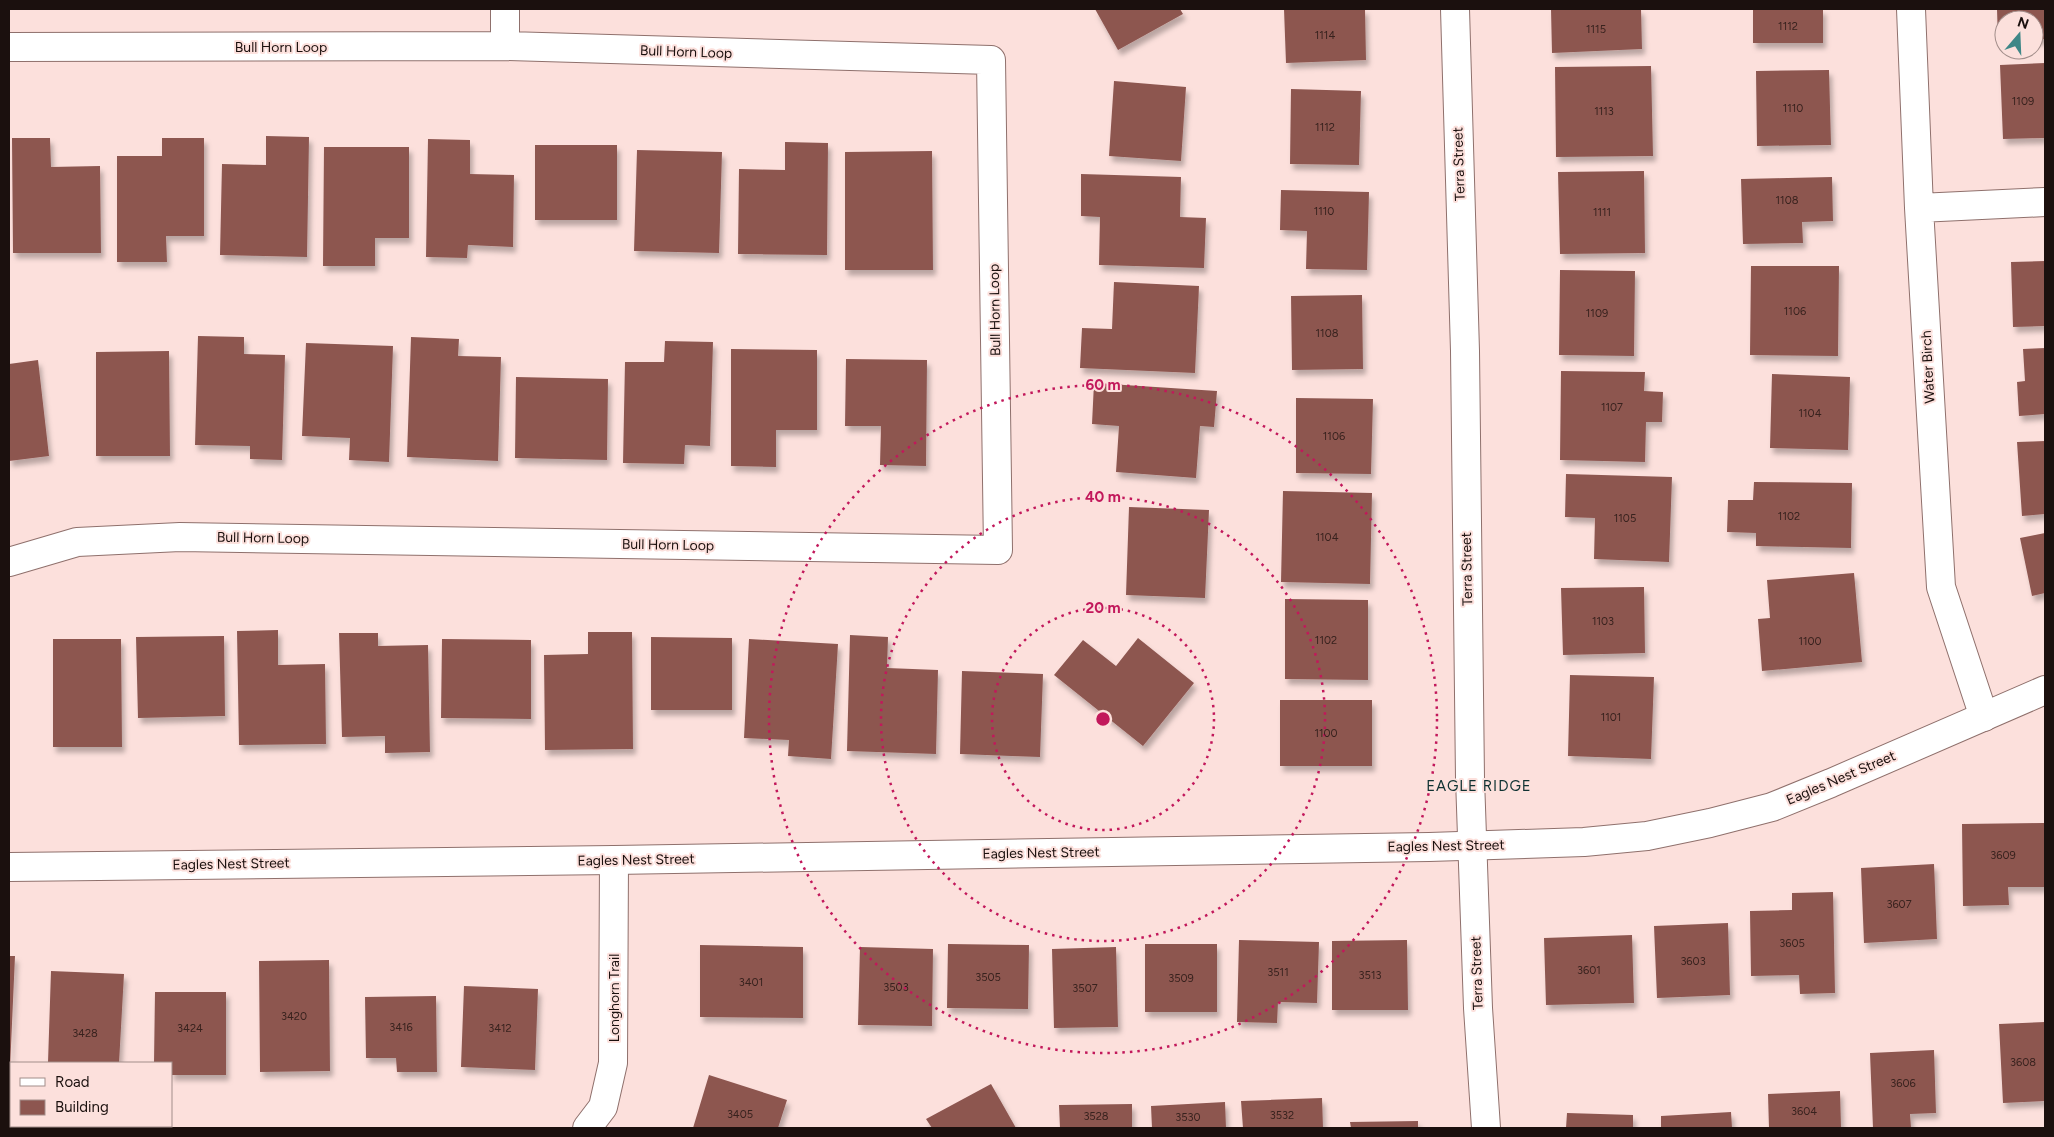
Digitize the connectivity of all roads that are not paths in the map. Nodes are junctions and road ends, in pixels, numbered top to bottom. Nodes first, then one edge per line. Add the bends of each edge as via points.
1 (505, 9) edge
2 (1455, 9) edge
3 (1911, 9) edge
4 (504, 46) junction
5 (9, 47) edge
6 (2045, 202) edge
7 (1919, 208) junction
8 (9, 562) edge
9 (2045, 690) edge
10 (1984, 717) junction
11 (1472, 846) junction
12 (614, 860) junction
13 (9, 867) edge
14 (587, 1128) edge
15 (1486, 1128) edge

1 - 4 street
2 - 11 street, Terra Street via 1465,351
3 - 7 street, Water Birch
4 - 5 street, Bull Horn Loop
4 - 8 street, Bull Horn Loop via 991,60 998,550 180,537 76,542
6 - 7 street
7 - 10 street, Water Birch via 1941,587
9 - 10 street, Eagles Nest Street
10 - 11 street, Eagles Nest Street via 1780,803 1710,823 1647,836
11 - 12 street, Eagles Nest Street
11 - 15 street, Terra Street
12 - 13 street, Eagles Nest Street
12 - 14 street, Longhorn Trail via 613,1063 603,1107

